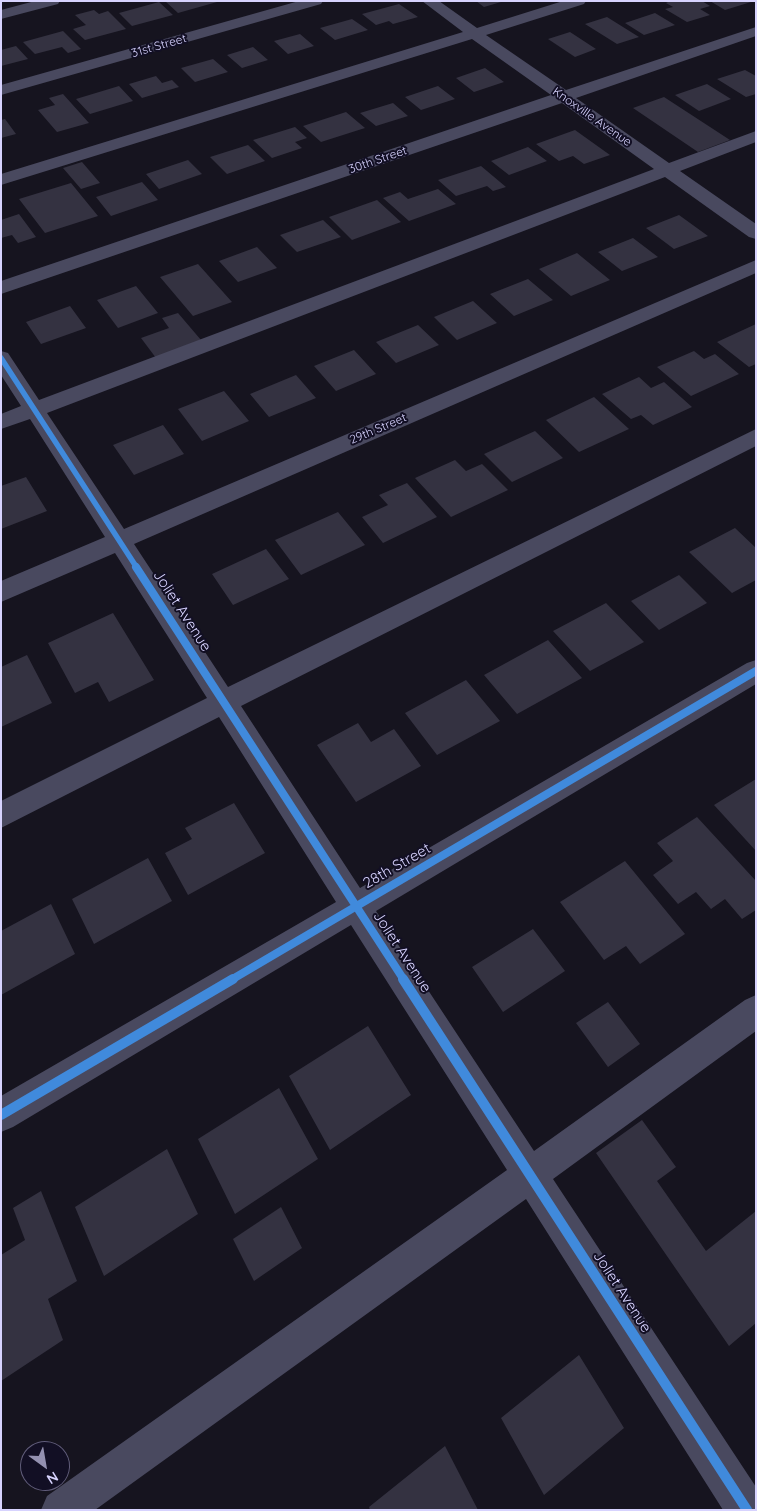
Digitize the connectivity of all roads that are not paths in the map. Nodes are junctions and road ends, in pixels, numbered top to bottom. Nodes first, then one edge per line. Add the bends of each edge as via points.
1 (53, 1) edge
2 (316, 1) edge
3 (429, 1) edge
4 (579, 1) edge
5 (1, 15) edge
6 (756, 31) edge
7 (474, 34) junction
8 (1, 90) edge
9 (563, 97) junction
10 (756, 136) edge
11 (666, 170) junction
12 (1, 180) edge
13 (756, 234) edge
14 (756, 266) edge
15 (1, 288) edge
16 (1, 358) edge
17 (34, 409) junction
18 (1, 422) edge
19 (756, 437) edge
20 (120, 541) junction
21 (1, 592) edge
22 (756, 671) edge
23 (224, 702) junction
24 (1, 815) edge
25 (356, 906) junction
26 (756, 1011) edge
27 (1, 1115) edge
28 (530, 1175) junction
29 (61, 1510) edge
30 (746, 1510) edge

1 - 5 street
2 - 8 street, 31st Street
3 - 7 street, Knoxville Avenue
4 - 7 street
6 - 9 street, 30th Street
7 - 9 street, Knoxville Avenue
7 - 12 street
9 - 11 street, Knoxville Avenue
9 - 15 street, 30th Street
10 - 11 street
11 - 13 street, Knoxville Avenue
11 - 17 street
14 - 20 street, 29th Street
16 - 17 street, Joliet Avenue
17 - 18 street
17 - 20 street, Joliet Avenue
19 - 23 street
20 - 21 street, 29th Street
20 - 23 street, Joliet Avenue
22 - 25 street, 28th Street
23 - 24 street
23 - 25 street, Joliet Avenue
25 - 27 street, 28th Street
25 - 28 street, Joliet Avenue
26 - 28 street
28 - 29 street
28 - 30 street, Joliet Avenue

